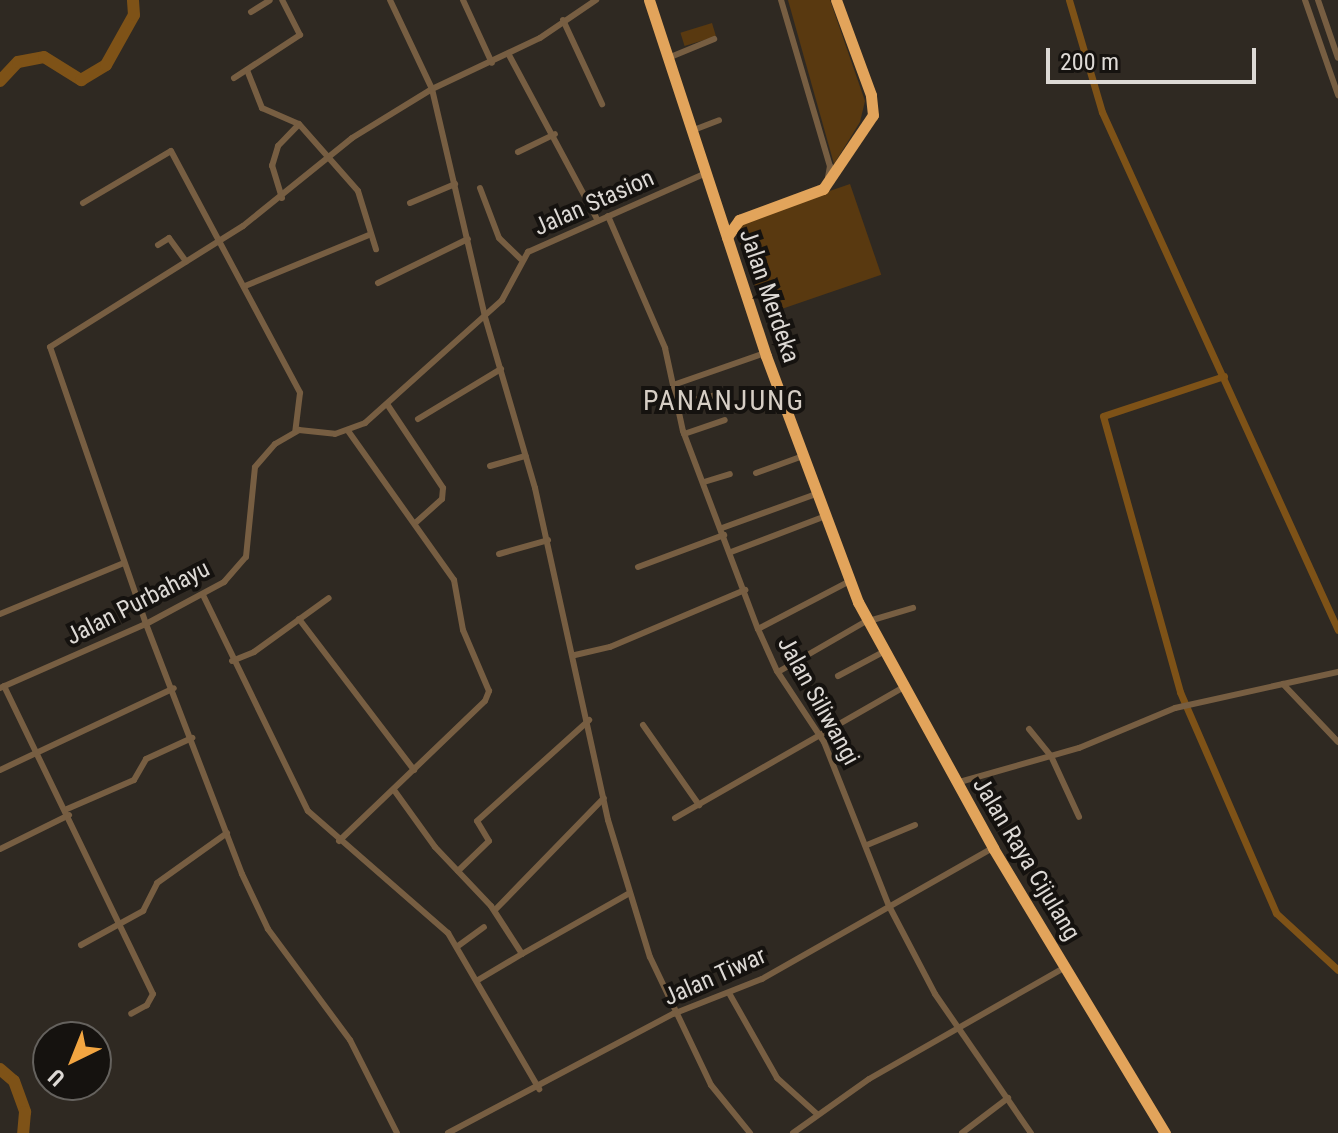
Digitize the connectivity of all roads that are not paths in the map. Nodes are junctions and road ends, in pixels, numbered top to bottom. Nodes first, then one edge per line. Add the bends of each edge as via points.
1 (270, 0) edge
2 (282, 0) edge
3 (390, 0) edge
4 (463, 0) edge
5 (596, 0) edge
6 (649, 0) edge
7 (781, 0) edge
8 (836, 0) edge
9 (1305, 0) edge
10 (1318, 0) edge
11 (251, 12) dead end
12 (563, 20) junction
13 (714, 39) dead end
14 (509, 55) junction
15 (668, 58) junction
16 (1338, 58) edge
17 (492, 63) junction
18 (247, 70) junction
19 (234, 78) dead end
20 (432, 89) junction
21 (1338, 95) edge
22 (602, 104) dead end
23 (719, 120) dead end
24 (297, 126) junction
25 (691, 131) junction
26 (555, 134) junction
27 (518, 152) dead end
28 (329, 155) junction
29 (704, 174) junction
30 (455, 184) junction
31 (480, 188) dead end
32 (823, 189) junction
33 (282, 198) junction
34 (83, 203) dead end
35 (410, 203) dead end
36 (716, 209) junction
37 (608, 216) junction
38 (739, 220) junction
39 (598, 221) junction
40 (371, 234) junction
41 (727, 237) junction
42 (221, 239) junction
43 (468, 239) junction
44 (158, 245) dead end
45 (376, 249) dead end
46 (521, 259) junction
47 (186, 261) junction
48 (378, 283) dead end
49 (245, 286) junction
50 (485, 317) junction
51 (765, 353) junction
52 (501, 369) junction
53 (676, 384) junction
54 (730, 392) dead end
55 (387, 404) junction
56 (677, 404) junction
57 (418, 419) dead end
58 (725, 420) dead end
59 (348, 431) junction
60 (295, 432) junction
61 (684, 434) junction
62 (526, 456) junction
63 (803, 456) junction
64 (490, 466) dead end
65 (756, 473) dead end
66 (730, 474) dead end
67 (704, 482) junction
68 (817, 493) junction
69 (826, 516) junction
70 (415, 523) junction
71 (723, 531) junction
72 (548, 540) junction
73 (731, 552) junction
74 (499, 554) dead end
75 (124, 563) junction
76 (638, 567) dead end
77 (851, 581) junction
78 (745, 590) junction
79 (203, 595) junction
80 (329, 598) dead end
81 (858, 602) joint
82 (913, 608) dead end
83 (0, 614) edge
84 (299, 619) junction
85 (868, 620) junction
86 (146, 624) junction
87 (758, 629) junction
88 (885, 651) junction
89 (575, 655) junction
90 (232, 661) junction
91 (778, 672) junction
92 (1338, 672) edge
93 (838, 676) dead end
94 (1283, 684) junction
95 (2, 687) edge
96 (904, 687) junction
97 (174, 688) junction
98 (589, 720) junction
99 (643, 725) dead end
100 (1029, 729) dead end
101 (818, 734) junction
102 (192, 738) junction
103 (1338, 742) edge
104 (37, 752) junction
105 (1051, 756) junction
106 (0, 770) edge
107 (414, 770) junction
108 (956, 783) junction
109 (394, 790) junction
110 (604, 798) junction
111 (699, 805) junction
112 (68, 812) junction
113 (1079, 817) dead end
114 (675, 818) dead end
115 (915, 825) dead end
116 (227, 833) junction
117 (339, 841) junction
118 (867, 845) junction
119 (993, 848) junction
120 (0, 849) edge
121 (458, 871) junction
122 (630, 893) junction
123 (889, 906) junction
124 (495, 910) junction
125 (120, 922) junction
126 (484, 927) dead end
127 (81, 945) dead end
128 (458, 946) junction
129 (522, 954) junction
130 (1065, 967) junction
131 (478, 980) junction
132 (729, 993) junction
133 (131, 1014) dead end
134 (673, 1014) junction
135 (957, 1028) junction
136 (539, 1089) junction
137 (1008, 1098) junction
138 (817, 1114) junction
139 (397, 1133) edge
140 (448, 1133) edge
141 (750, 1133) edge
142 (793, 1133) edge
143 (962, 1133) edge
144 (1031, 1133) edge
145 (1165, 1133) edge

1 - 11 street
2 - 18 street via 300,35
3 - 20 street
4 - 17 street
5 - 12 street
6 - 15 highway, Jalan Merdeka
7 - 32 street via 830,166
8 - 32 highway via 873,115
9 - 21 street
10 - 16 street
12 - 14 street
12 - 22 street
13 - 15 street
14 - 17 street
14 - 26 street
15 - 25 highway, Jalan Merdeka
17 - 20 street
18 - 19 street
18 - 24 street via 262,108
20 - 28 street
20 - 30 street
23 - 25 street
24 - 28 street
24 - 33 street via 278,146 272,166
25 - 29 highway, Jalan Merdeka
26 - 27 street
26 - 39 street
28 - 33 street
28 - 40 street via 358,191
29 - 36 highway, Jalan Merdeka
29 - 37 street, Jalan Stasion
30 - 35 street
30 - 43 street
31 - 46 street via 499,238
32 - 38 highway
33 - 42 street
34 - 42 street via 169,149
36 - 38 highway
36 - 41 highway, Jalan Merdeka
37 - 39 street, Jalan Stasion
37 - 53 street, Jalan Siliwangi
38 - 41 highway
39 - 46 street, Jalan Stasion
40 - 45 street
40 - 49 street
41 - 51 highway, Jalan Merdeka
42 - 47 street
42 - 49 street
43 - 48 street
43 - 50 street
44 - 47 street via 169,238
46 - 50 street, Jalan Stasion via 509,291
47 - 75 street via 50,347
49 - 60 street via 301,397
50 - 52 street
50 - 55 street
51 - 53 street
51 - 63 highway, Jalan Merdeka
52 - 57 street
52 - 62 street
53 - 56 street, Jalan Siliwangi
54 - 56 street
55 - 59 street
55 - 70 street via 443,488 442,499
56 - 61 street, Jalan Siliwangi
58 - 61 street
59 - 60 street
59 - 70 street
60 - 79 street, Jalan Purbahayu via 275,444 255,467 246,557 224,582
61 - 67 street, Jalan Siliwangi
62 - 64 street
62 - 72 street
63 - 65 street
63 - 68 highway, Jalan Merdeka
66 - 67 street
67 - 71 street, Jalan Siliwangi
68 - 69 highway, Jalan Merdeka
68 - 71 street
69 - 73 street
69 - 77 highway, Jalan Merdeka
70 - 107 street via 456,584 463,630 489,691
71 - 73 street, Jalan Siliwangi
71 - 76 street
72 - 74 street
72 - 89 street
73 - 78 street, Jalan Siliwangi
75 - 83 street
75 - 86 street
77 - 81 highway, Jalan Merdeka
77 - 87 street
78 - 87 street, Jalan Siliwangi
78 - 89 street via 610,647
79 - 86 street, Jalan Purbahayu
79 - 90 street
80 - 84 street
81 - 85 highway, Jalan Raya Cijulang
82 - 85 street
84 - 90 street
84 - 107 street
85 - 88 highway, Jalan Raya Cijulang
85 - 91 street
86 - 95 street, Jalan Purbahayu
86 - 97 street
87 - 91 street, Jalan Siliwangi
88 - 93 street
88 - 96 highway, Jalan Raya Cijulang
89 - 98 street
90 - 117 street via 304,804
91 - 101 street, Jalan Siliwangi
92 - 94 street
94 - 103 street
94 - 105 street via 1194,702
95 - 104 street
96 - 101 street
96 - 108 highway, Jalan Raya Cijulang
97 - 102 street
97 - 104 street
98 - 110 street
98 - 121 street via 477,821 489,841
99 - 111 street
100 - 105 street
101 - 111 street
101 - 118 street, Jalan Siliwangi
102 - 112 street via 146,759 134,780
102 - 116 street
104 - 106 street
104 - 112 street
105 - 108 street
105 - 113 street
107 - 109 street
108 - 119 highway, Jalan Raya Cijulang
109 - 117 street
109 - 121 street
110 - 122 street
110 - 124 street
111 - 114 street
112 - 120 street
112 - 125 street via 88,868
115 - 118 street
116 - 125 street via 157,883 143,911
116 - 139 street via 268,929 350,1040
117 - 128 street
118 - 123 street, Jalan Siliwangi
119 - 123 street, Jalan Tiwar
119 - 130 highway, Jalan Raya Cijulang
121 - 124 street
122 - 129 street
122 - 134 street
123 - 132 street, Jalan Tiwar
123 - 135 street, Jalan Siliwangi
124 - 129 street
125 - 127 street
125 - 133 street via 153,994
126 - 128 street
128 - 131 street
129 - 131 street
130 - 135 street
130 - 145 highway, Jalan Raya Cijulang
131 - 136 street
132 - 134 street, Jalan Tiwar
132 - 138 street via 777,1078
134 - 136 street, Jalan Tiwar
134 - 141 street via 711,1085
135 - 137 street, Jalan Siliwangi
135 - 138 street
136 - 140 street, Jalan Tiwar
137 - 143 street
137 - 144 street, Jalan Siliwangi
138 - 142 street

